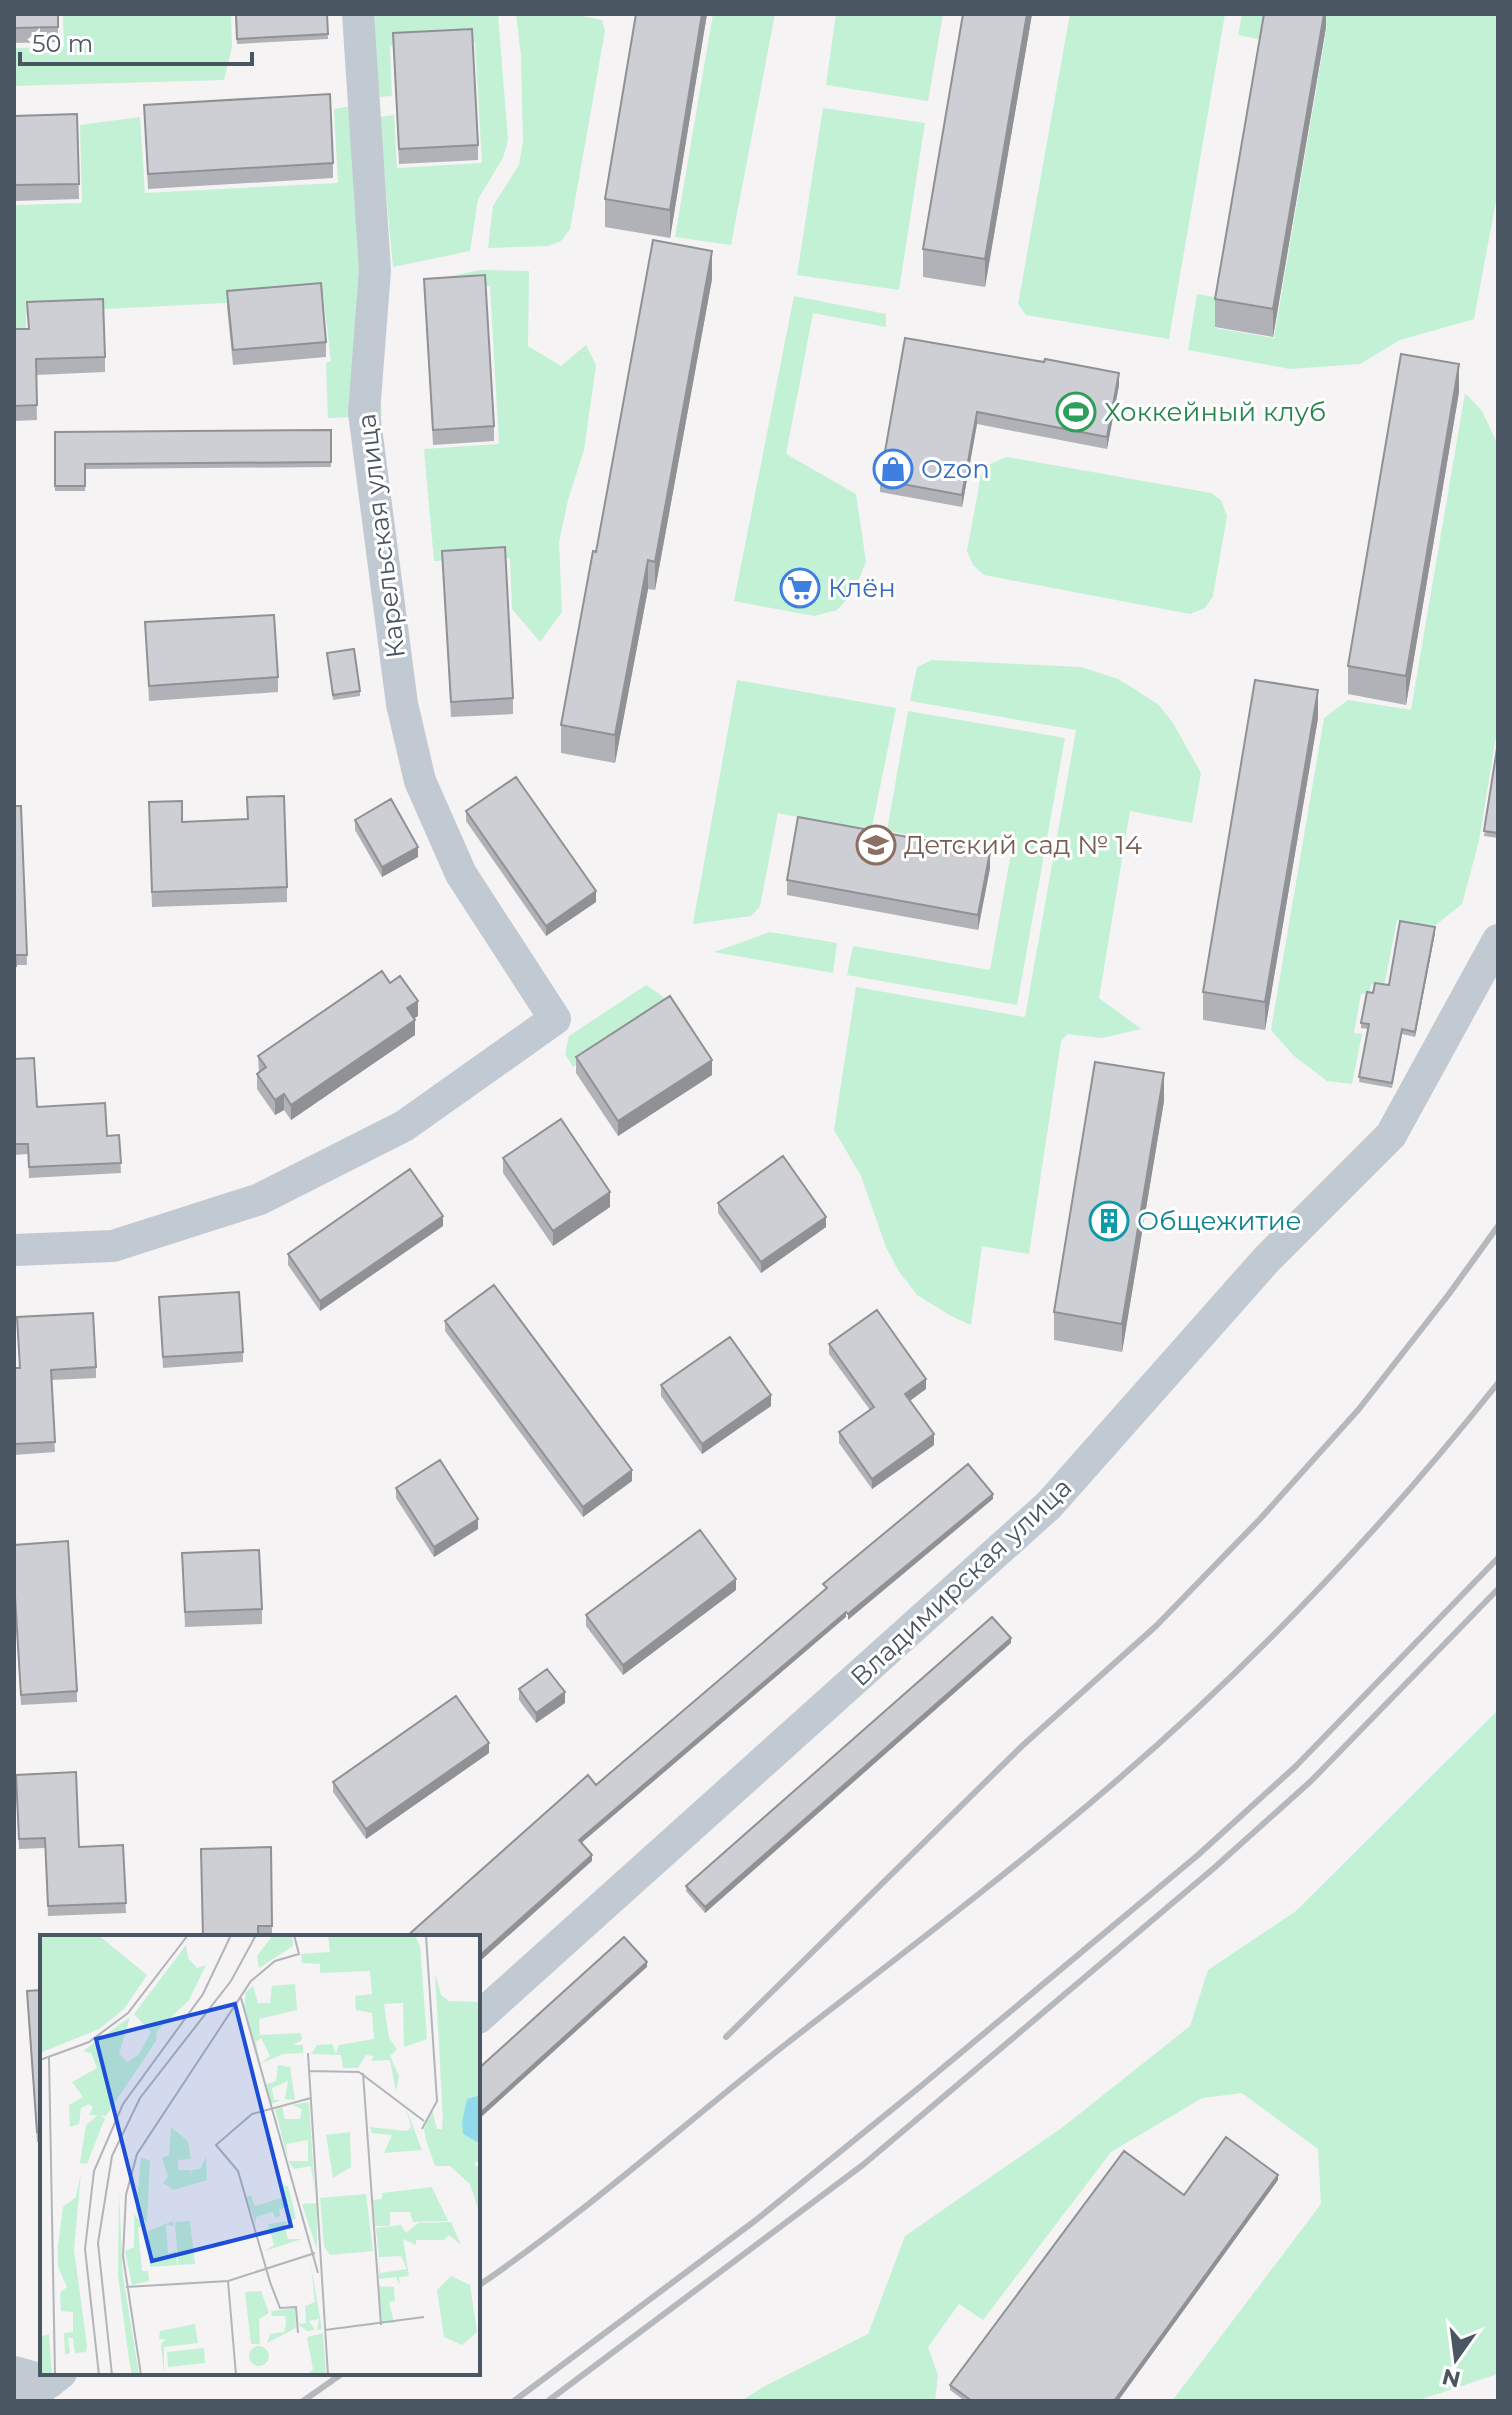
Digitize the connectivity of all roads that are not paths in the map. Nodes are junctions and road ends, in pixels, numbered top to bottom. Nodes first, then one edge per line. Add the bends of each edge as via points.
1 (358, 14) edge
2 (1498, 940) edge
3 (14, 1250) edge
4 (480, 2016) edge
5 (14, 2372) edge
6 (55, 2377) edge
7 (24, 2401) edge

1 - 3 street, Карельская улица via 375,270 364,413 402,704 420,781 461,874 555,1019 404,1126 260,1199 113,1246
2 - 4 street, Владимирская улица via 1391,1135 1267,1259 1049,1505
5 - 6 street
6 - 7 street

